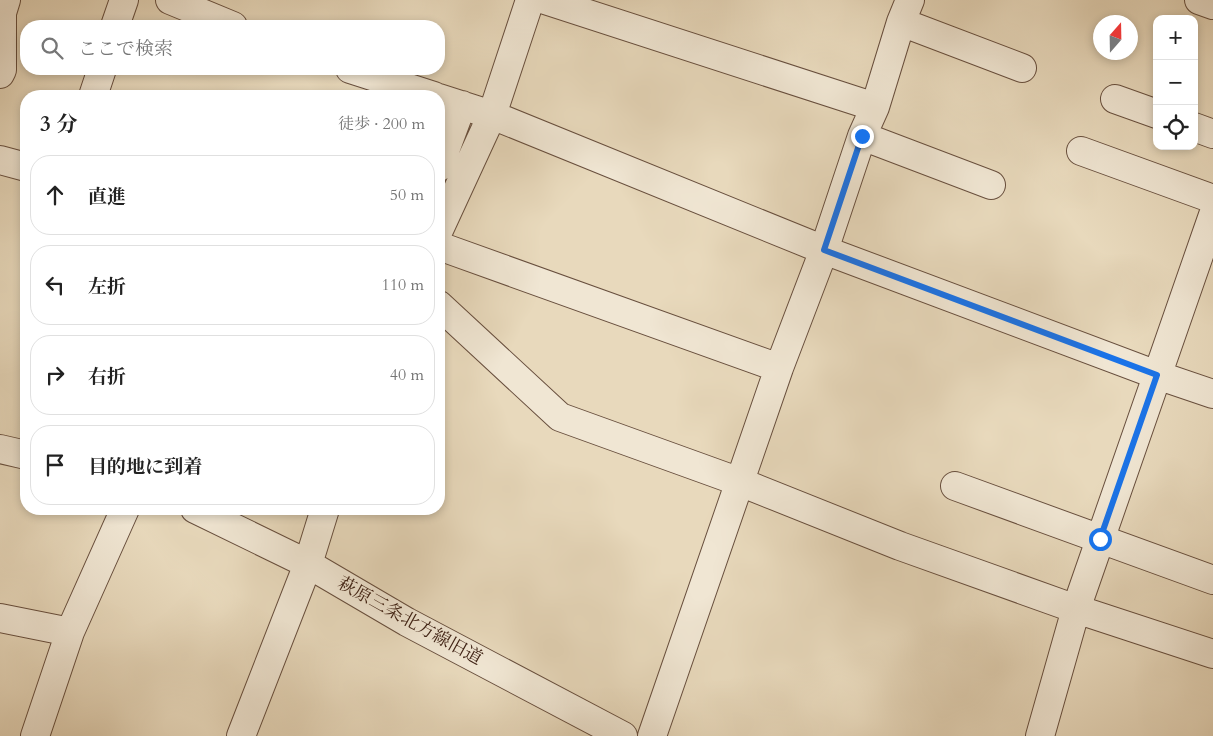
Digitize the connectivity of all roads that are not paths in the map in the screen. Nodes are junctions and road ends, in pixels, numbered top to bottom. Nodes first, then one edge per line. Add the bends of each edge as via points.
1 (6, 0) edge
2 (124, 0) edge
3 (170, 0) edge
4 (530, 0) edge
5 (545, 0) edge
6 (1199, 0) edge
7 (1213, 5) edge
8 (906, 11) edge
9 (118, 20) edge
10 (218, 20) edge
11 (1022, 68) dead end
12 (0, 74) edge
13 (100, 75) edge
14 (369, 75) edge
15 (95, 90) edge
16 (415, 90) edge
17 (1115, 98) dead end
18 (450, 102) edge
19 (874, 107) junction
20 (1153, 112) edge
21 (492, 115) junction
22 (1198, 128) edge
23 (445, 132) edge
24 (1213, 134) edge
25 (862, 136) junction
26 (1081, 151) dead end
27 (0, 160) edge
28 (20, 165) edge
29 (990, 185) dead end
30 (1213, 199) edge
31 (1213, 215) edge
32 (445, 217) edge
33 (445, 248) edge
34 (824, 250) junction
35 (445, 311) edge
36 (779, 368) junction
37 (1157, 375) junction
38 (1213, 394) edge
39 (0, 449) edge
40 (20, 454) edge
41 (740, 482) junction
42 (955, 486) dead end
43 (123, 515) edge
44 (207, 515) edge
45 (323, 515) edge
46 (1100, 539) junction
47 (308, 564) junction
48 (1213, 580) edge
49 (1076, 609) junction
50 (0, 618) edge
51 (70, 632) junction
52 (1213, 654) edge
53 (35, 736) edge
54 (241, 736) edge
55 (623, 736) edge
56 (652, 736) edge
57 (1040, 736) edge

1 - 12 street via 2,13
2 - 9 street
3 - 10 street
4 - 21 street
5 - 19 street
6 - 7 street
8 - 11 street
8 - 19 street
13 - 15 street
14 - 16 street
17 - 20 street
18 - 21 street
18 - 23 street
19 - 25 street
21 - 32 street
21 - 34 street
22 - 24 street
25 - 29 street
25 - 34 street
26 - 30 street
27 - 28 street
31 - 37 street
33 - 36 street
34 - 36 street
34 - 37 street
35 - 41 street via 560,417
36 - 41 street
37 - 38 street
37 - 46 street
39 - 40 street
41 - 49 street via 900,546
41 - 56 street
42 - 46 street
43 - 51 street
44 - 47 street, 萩原三条北方線旧道
45 - 47 street
46 - 48 street
46 - 49 street
47 - 54 street
47 - 55 street, 萩原三条北方線旧道 via 408,622
49 - 52 street
49 - 57 street
50 - 51 street
51 - 53 street

